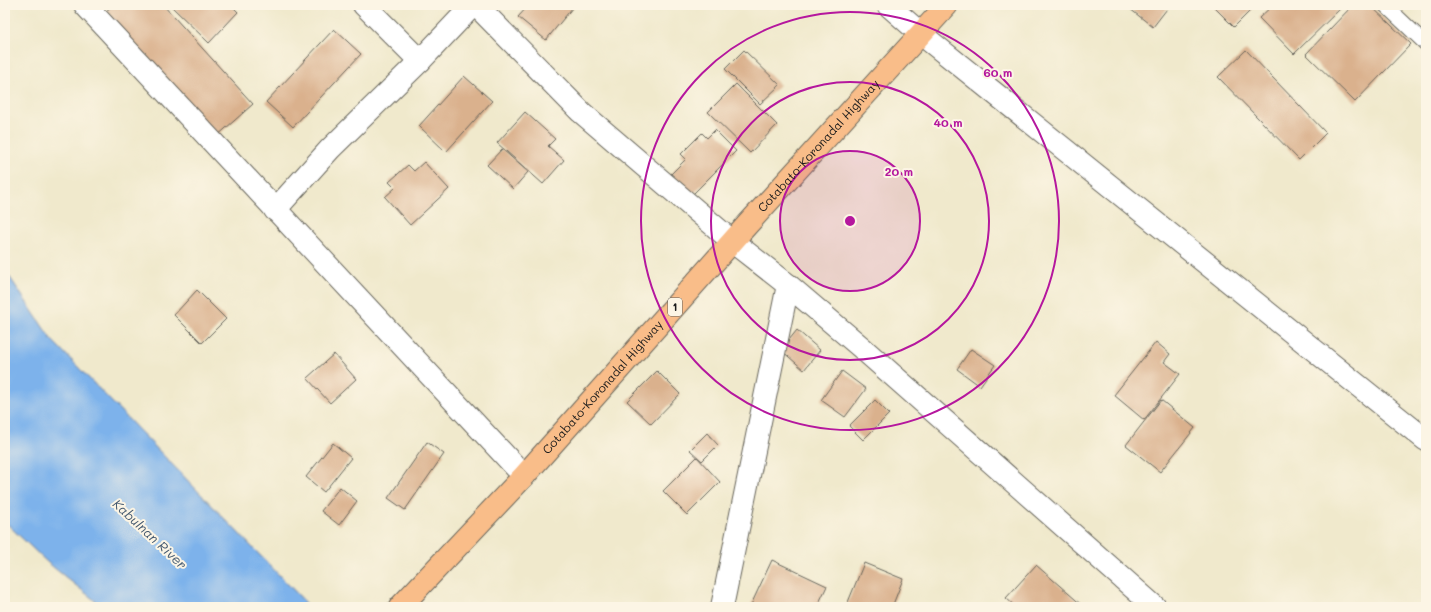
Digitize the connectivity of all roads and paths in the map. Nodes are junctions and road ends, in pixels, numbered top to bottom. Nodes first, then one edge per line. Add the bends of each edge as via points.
1 (85, 5) edge
2 (364, 5) edge
3 (475, 5) edge
4 (888, 5) edge
5 (947, 5) edge
6 (1385, 5) edge
7 (921, 34) junction
8 (1426, 44) edge
9 (420, 61) junction
10 (275, 210) junction
11 (733, 242) junction
12 (788, 285) junction
13 (1426, 440) edge
14 (524, 476) junction
15 (400, 607) edge
16 (722, 607) edge
17 (1155, 607) edge

1 - 10 street
2 - 9 street
3 - 9 street
3 - 11 street via 581,112
4 - 7 street
5 - 7 highway, Cotabato-Koronadal Highway / 1
6 - 8 lane
7 - 11 highway, Cotabato-Koronadal Highway / 1
7 - 13 street
9 - 10 street via 330,149
10 - 14 street
11 - 12 street
11 - 14 highway, Cotabato-Koronadal Highway / 1
12 - 16 street
12 - 17 street
14 - 15 highway, Cotabato-Koronadal Highway / 1

